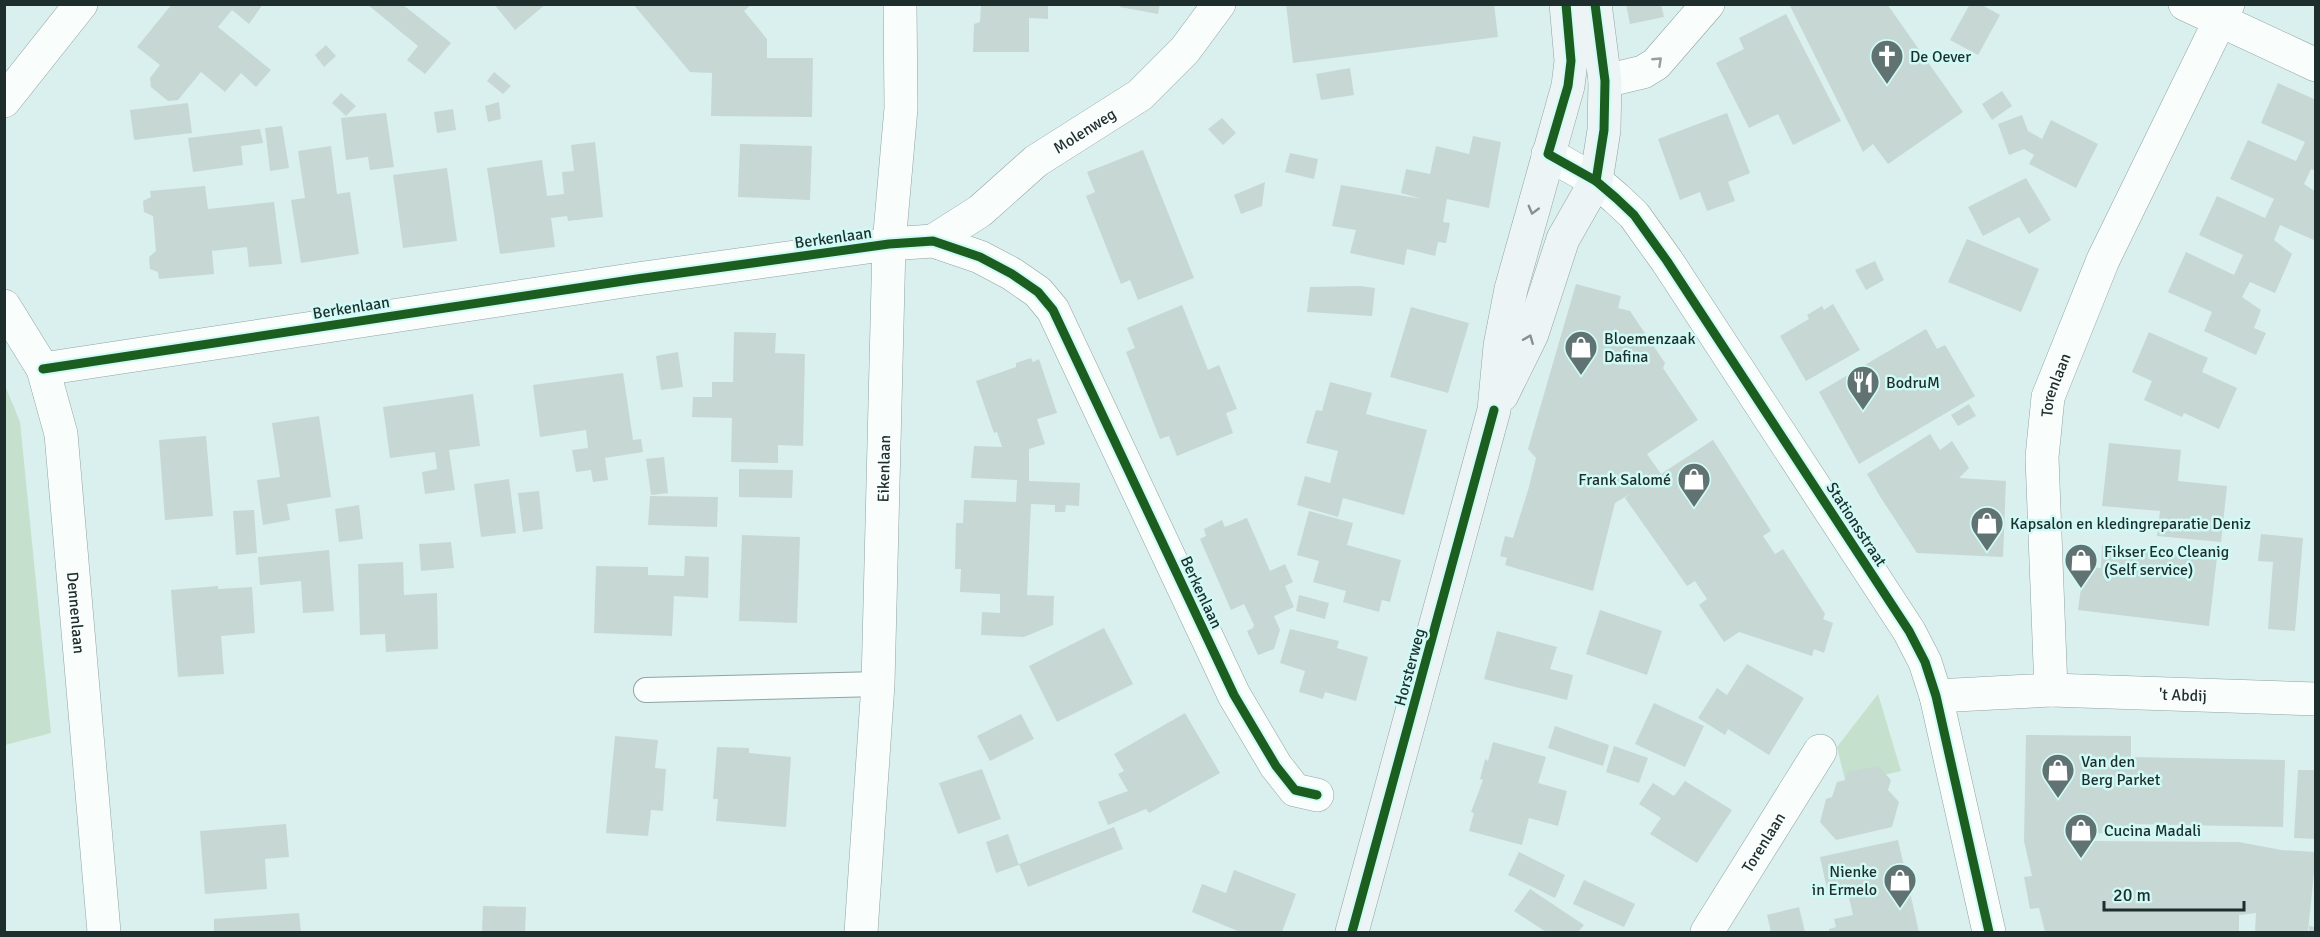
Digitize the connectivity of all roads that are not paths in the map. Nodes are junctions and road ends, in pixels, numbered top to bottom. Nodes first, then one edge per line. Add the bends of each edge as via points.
1 (81, 4) edge
2 (900, 4) edge
3 (1219, 4) edge
4 (1566, 4) edge
5 (1595, 4) edge
6 (1708, 4) edge
7 (2185, 4) edge
8 (2224, 13) edge
9 (2316, 65) edge
10 (1605, 81) junction
11 (4, 101) edge
12 (1548, 154) junction
13 (1596, 181) junction
14 (933, 241) junction
15 (889, 244) junction
16 (4, 306) edge
17 (43, 369) junction
18 (1494, 410) junction
19 (878, 684) junction
20 (646, 690) dead end
21 (2051, 690) junction
22 (1936, 696) junction
23 (2316, 699) edge
24 (1820, 751) dead end
25 (1317, 795) dead end
26 (104, 933) edge
27 (861, 933) edge
28 (1352, 933) edge
29 (1707, 933) edge
30 (1989, 933) edge

1 - 11 street
2 - 15 street, Eikenlaan via 901,108
3 - 14 street, Molenweg via 1185,50 1140,95 1045,155 980,211
4 - 12 main road via 1571,62
5 - 10 main road
10 -> 6 street via 1643,72 1656,64
7 - 8 street
8 - 9 street
8 - 21 street, Torenlaan via 2103,260 2048,397 2042,457
10 - 13 main road via 1604,130
12 - 13 street, Stationsstraat
12 -> 18 main road, Horsterweg via 1511,289
18 -> 13 main road, Horsterweg via 1532,334 1563,239
13 - 22 street, Stationsstraat via 1634,215 1667,261 1909,631
14 - 15 street, Berkenlaan
14 - 25 street, Berkenlaan via 980,257 1012,274 1038,292 1053,310 1234,695 1276,766 1295,790
15 - 17 street, Berkenlaan
15 - 19 street, Eikenlaan
16 - 17 street, Dennenlaan
17 - 26 street, Dennenlaan via 61,434
18 - 28 main road, Horsterweg
19 - 20 lane
19 - 27 street, Eikenlaan
21 - 22 street
21 - 23 street, 't Abdij
22 - 30 street, Stationsstraat
24 - 29 street, Torenlaan

